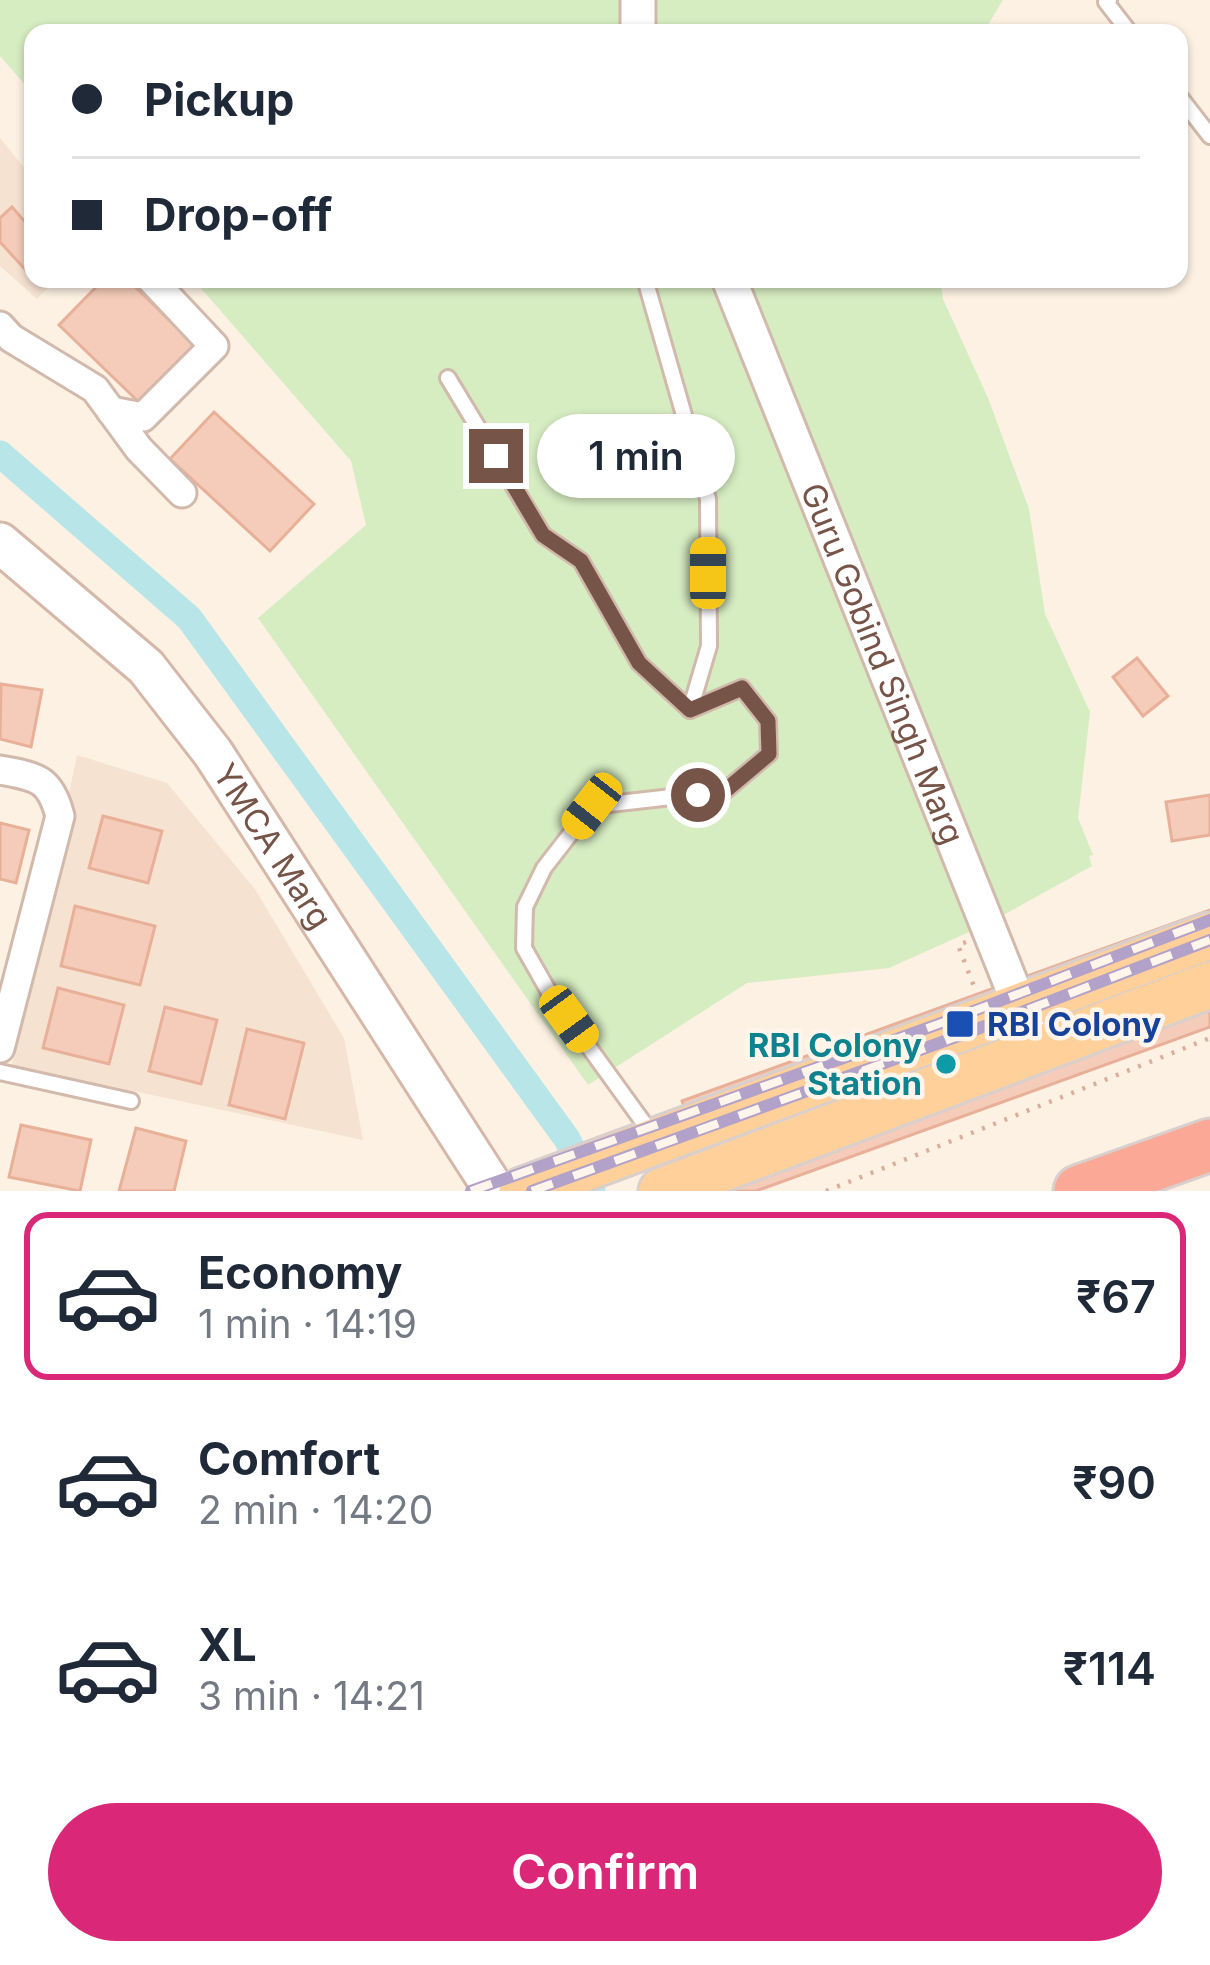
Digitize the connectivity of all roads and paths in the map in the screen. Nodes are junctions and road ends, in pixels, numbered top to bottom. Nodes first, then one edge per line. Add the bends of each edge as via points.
1 (1109, 0) edge
2 (1123, 24) edge
3 (1188, 108) edge
4 (1210, 136) edge
5 (159, 288) edge
6 (648, 288) edge
7 (732, 288) edge
8 (0, 326) edge
9 (448, 378) dead end
10 (111, 411) junction
11 (182, 493) dead end
12 (0, 543) edge
13 (690, 710) junction
14 (0, 770) edge
15 (1210, 936) edge
16 (958, 945) dead end
17 (1210, 986) edge
18 (977, 994) dead end
19 (1020, 1008) junction
20 (1210, 1038) edge
21 (0, 1048) edge
22 (1039, 1050) junction
23 (0, 1072) edge
24 (130, 1101) dead end
25 (651, 1144) junction
26 (1210, 1144) edge
27 (537, 1186) edge
28 (495, 1191) edge
29 (663, 1191) edge
30 (826, 1191) edge
31 (1080, 1191) edge

1 - 2 lane
3 - 4 lane
5 - 10 street via 214,346 143,417
6 - 13 lane via 708,500 709,646
7 - 19 street, Guru Gobind Singh Marg
8 - 10 street via 95,389
9 - 13 lane via 543,535 581,561 639,663
10 - 11 street
12 - 28 main road, YMCA Marg via 146,667 213,752
13 - 25 lane via 742,688 768,721 769,754 725,791 592,806 525,907 524,949
14 - 21 street via 39,777 60,816
15 - 19 main road
16 - 18 path
17 - 22 main road
19 - 22 street, Guru Gobind Singh Marg
19 - 25 main road
20 - 30 path
22 - 29 main road
23 - 24 lane
25 - 27 main road
26 - 31 highway

